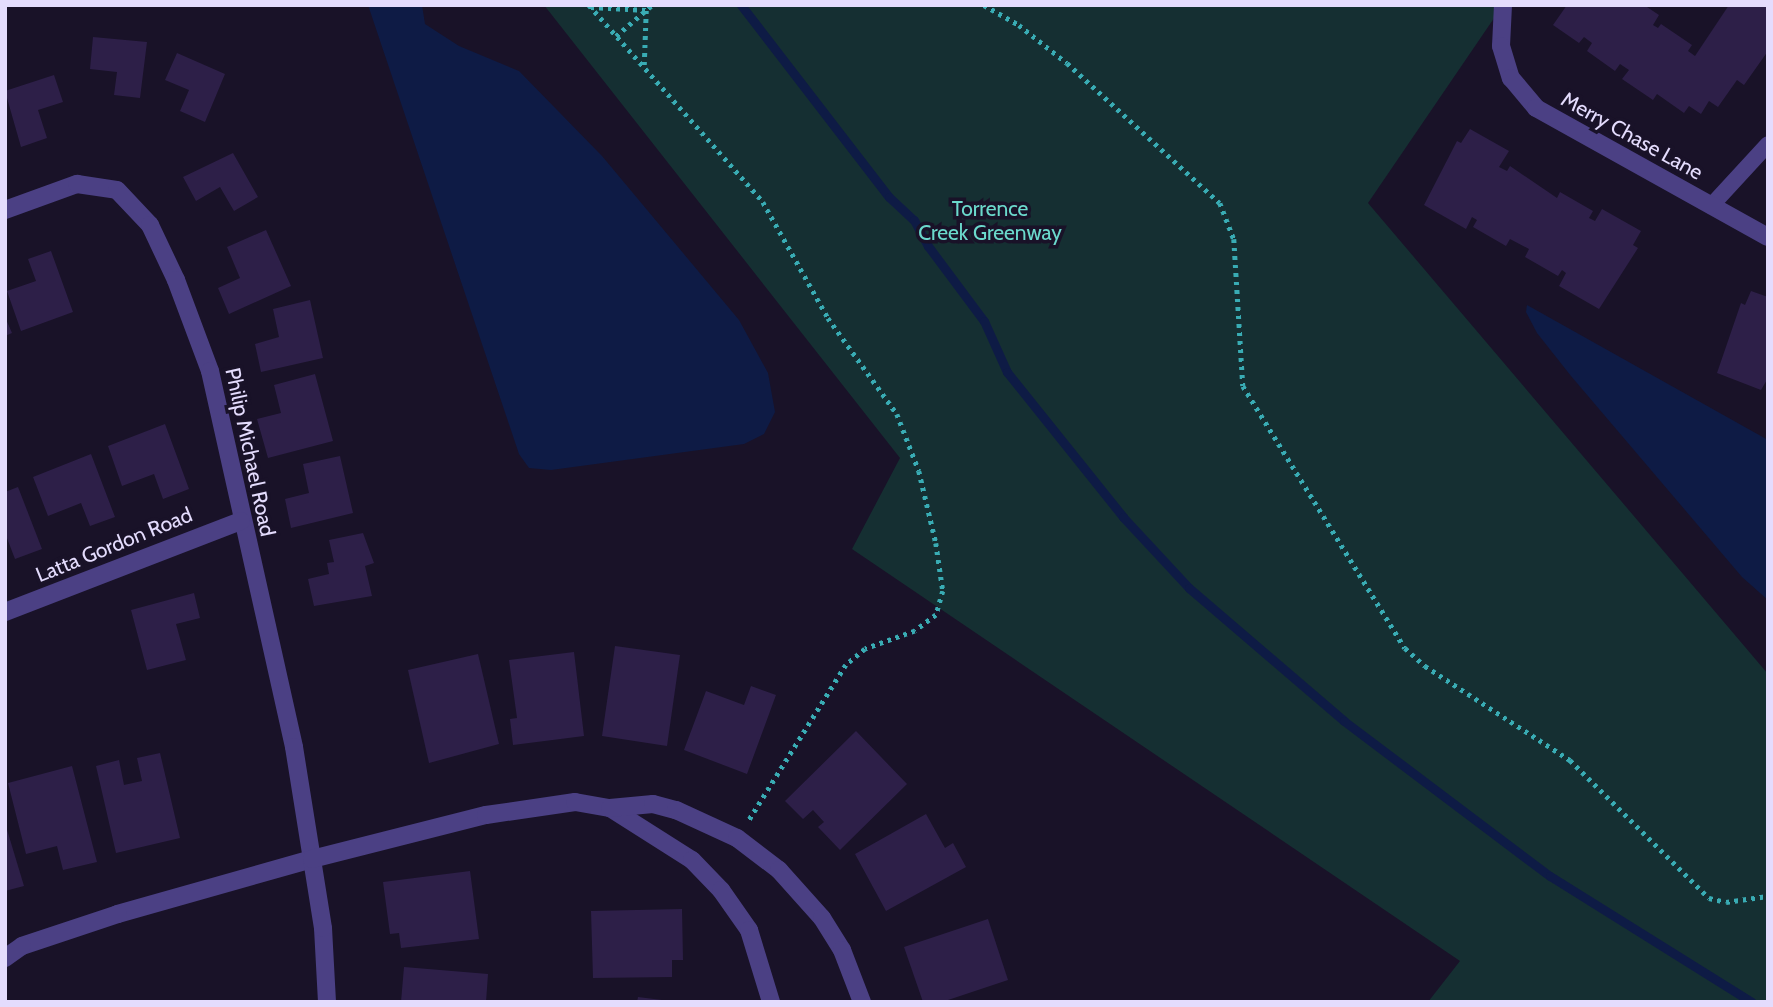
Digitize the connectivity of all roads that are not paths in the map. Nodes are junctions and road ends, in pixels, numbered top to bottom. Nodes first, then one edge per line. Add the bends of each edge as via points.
1 (1503, 5) edge
2 (1768, 144) edge
3 (1711, 206) junction
4 (5, 210) edge
5 (1768, 237) edge
6 (241, 521) junction
7 (5, 612) edge
8 (610, 808) junction
9 (312, 859) junction
10 (5, 958) edge
11 (327, 1002) edge
12 (771, 1002) edge
13 (862, 1002) edge

1 - 3 street, Merry Chase Lane via 1501,46 1511,78 1536,108
2 - 3 lane
3 - 5 street, Merry Chase Lane
4 - 6 street, Philip Michael Road via 76,184 117,190 135,204 166,258 201,341
6 - 7 street, Latta Gordon Road
6 - 9 street, Philip Michael Road via 294,747
8 - 9 street via 575,802 536,805
8 - 12 street via 683,854 721,890 749,930
8 - 13 street via 653,804 676,810 737,838 779,870 822,918 842,950
9 - 10 street via 118,914 22,946
9 - 11 street, Philip Michael Road via 323,928

